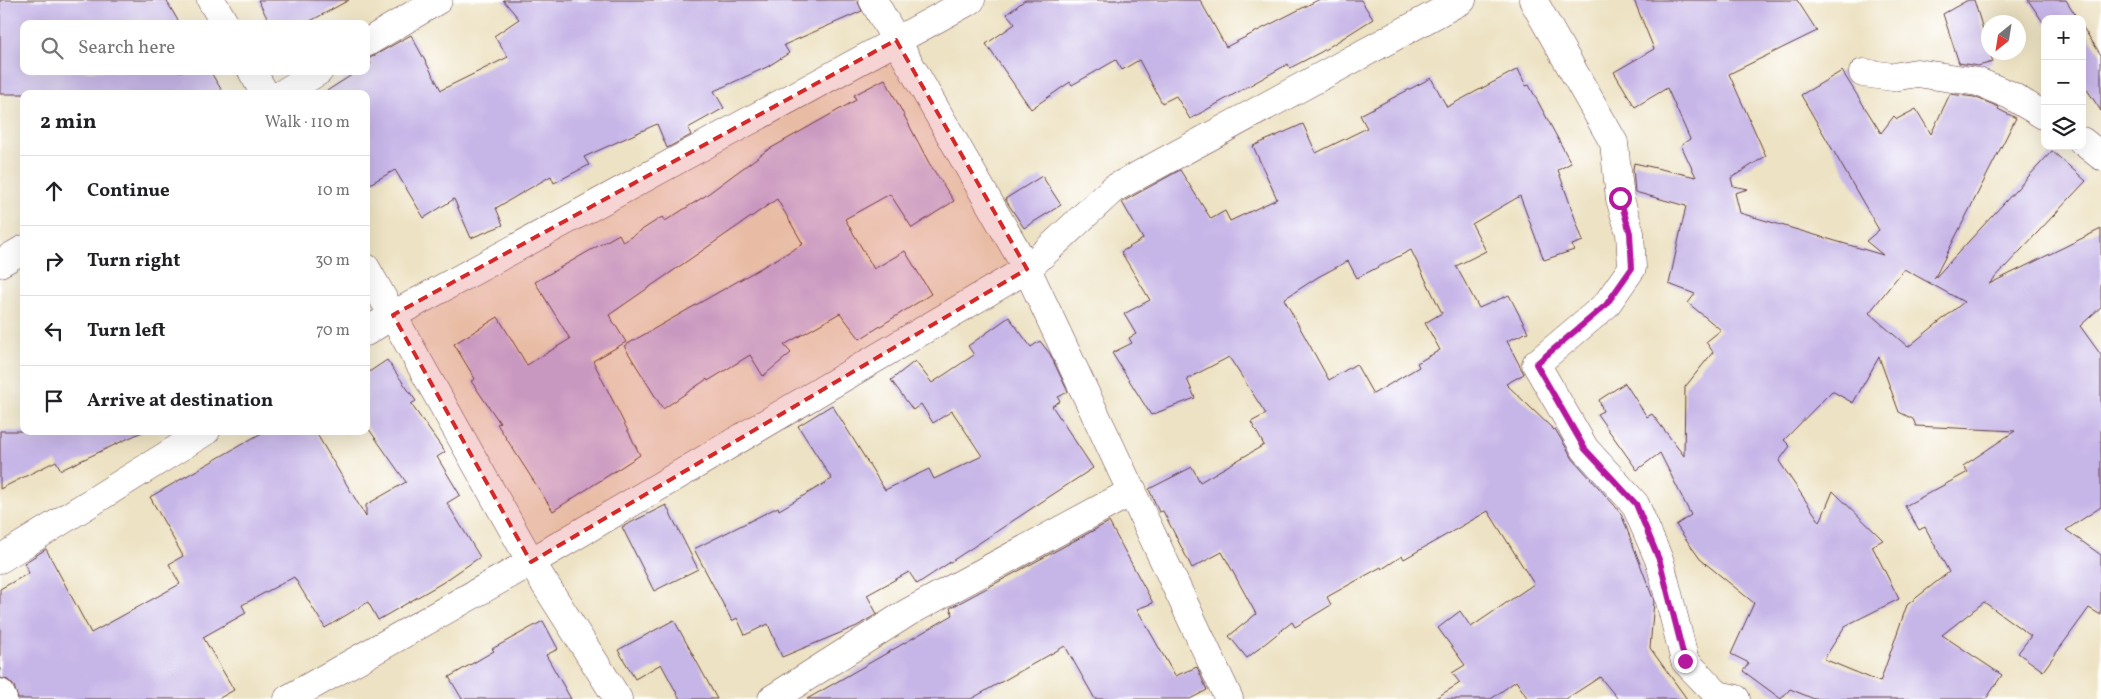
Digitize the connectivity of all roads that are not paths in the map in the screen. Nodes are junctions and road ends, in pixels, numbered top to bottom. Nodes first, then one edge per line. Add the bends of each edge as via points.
1 (211, 0) edge
2 (438, 0) edge
3 (873, 0) edge
4 (971, 0) edge
5 (1462, 0) edge
6 (1533, 0) edge
7 (223, 20) edge
8 (896, 40) junction
9 (370, 41) edge
10 (1863, 73) dead end
11 (254, 75) edge
12 (313, 75) edge
13 (263, 90) edge
14 (288, 90) edge
15 (2041, 114) edge
16 (2086, 144) edge
17 (2101, 156) edge
18 (20, 251) edge
19 (0, 263) edge
20 (1027, 270) junction
21 (370, 275) edge
22 (393, 315) junction
23 (370, 329) edge
24 (200, 435) edge
25 (1132, 491) junction
26 (0, 559) edge
27 (531, 562) junction
28 (0, 693) edge
29 (3, 699) edge
30 (288, 699) edge
31 (618, 699) edge
32 (772, 699) edge
33 (1229, 699) edge
34 (1736, 699) edge

1 - 7 street
2 - 9 street
3 - 8 street
4 - 8 street
5 - 20 street via 1113,190
6 - 34 street via 1614,143 1620,198 1630,233 1632,268 1606,305 1536,364 1585,449 1636,504 1660,562 1685,661 1718,695
8 - 20 street
8 - 22 street
10 - 15 street via 1893,77 1917,73 1978,82 2010,95
11 - 13 street
12 - 14 street
16 - 17 street
18 - 19 street
20 - 25 street
20 - 27 street
21 - 22 street
22 - 23 street
22 - 27 street
24 - 26 street
25 - 32 street via 907,613
25 - 33 street
27 - 30 street
27 - 31 street
28 - 29 street

